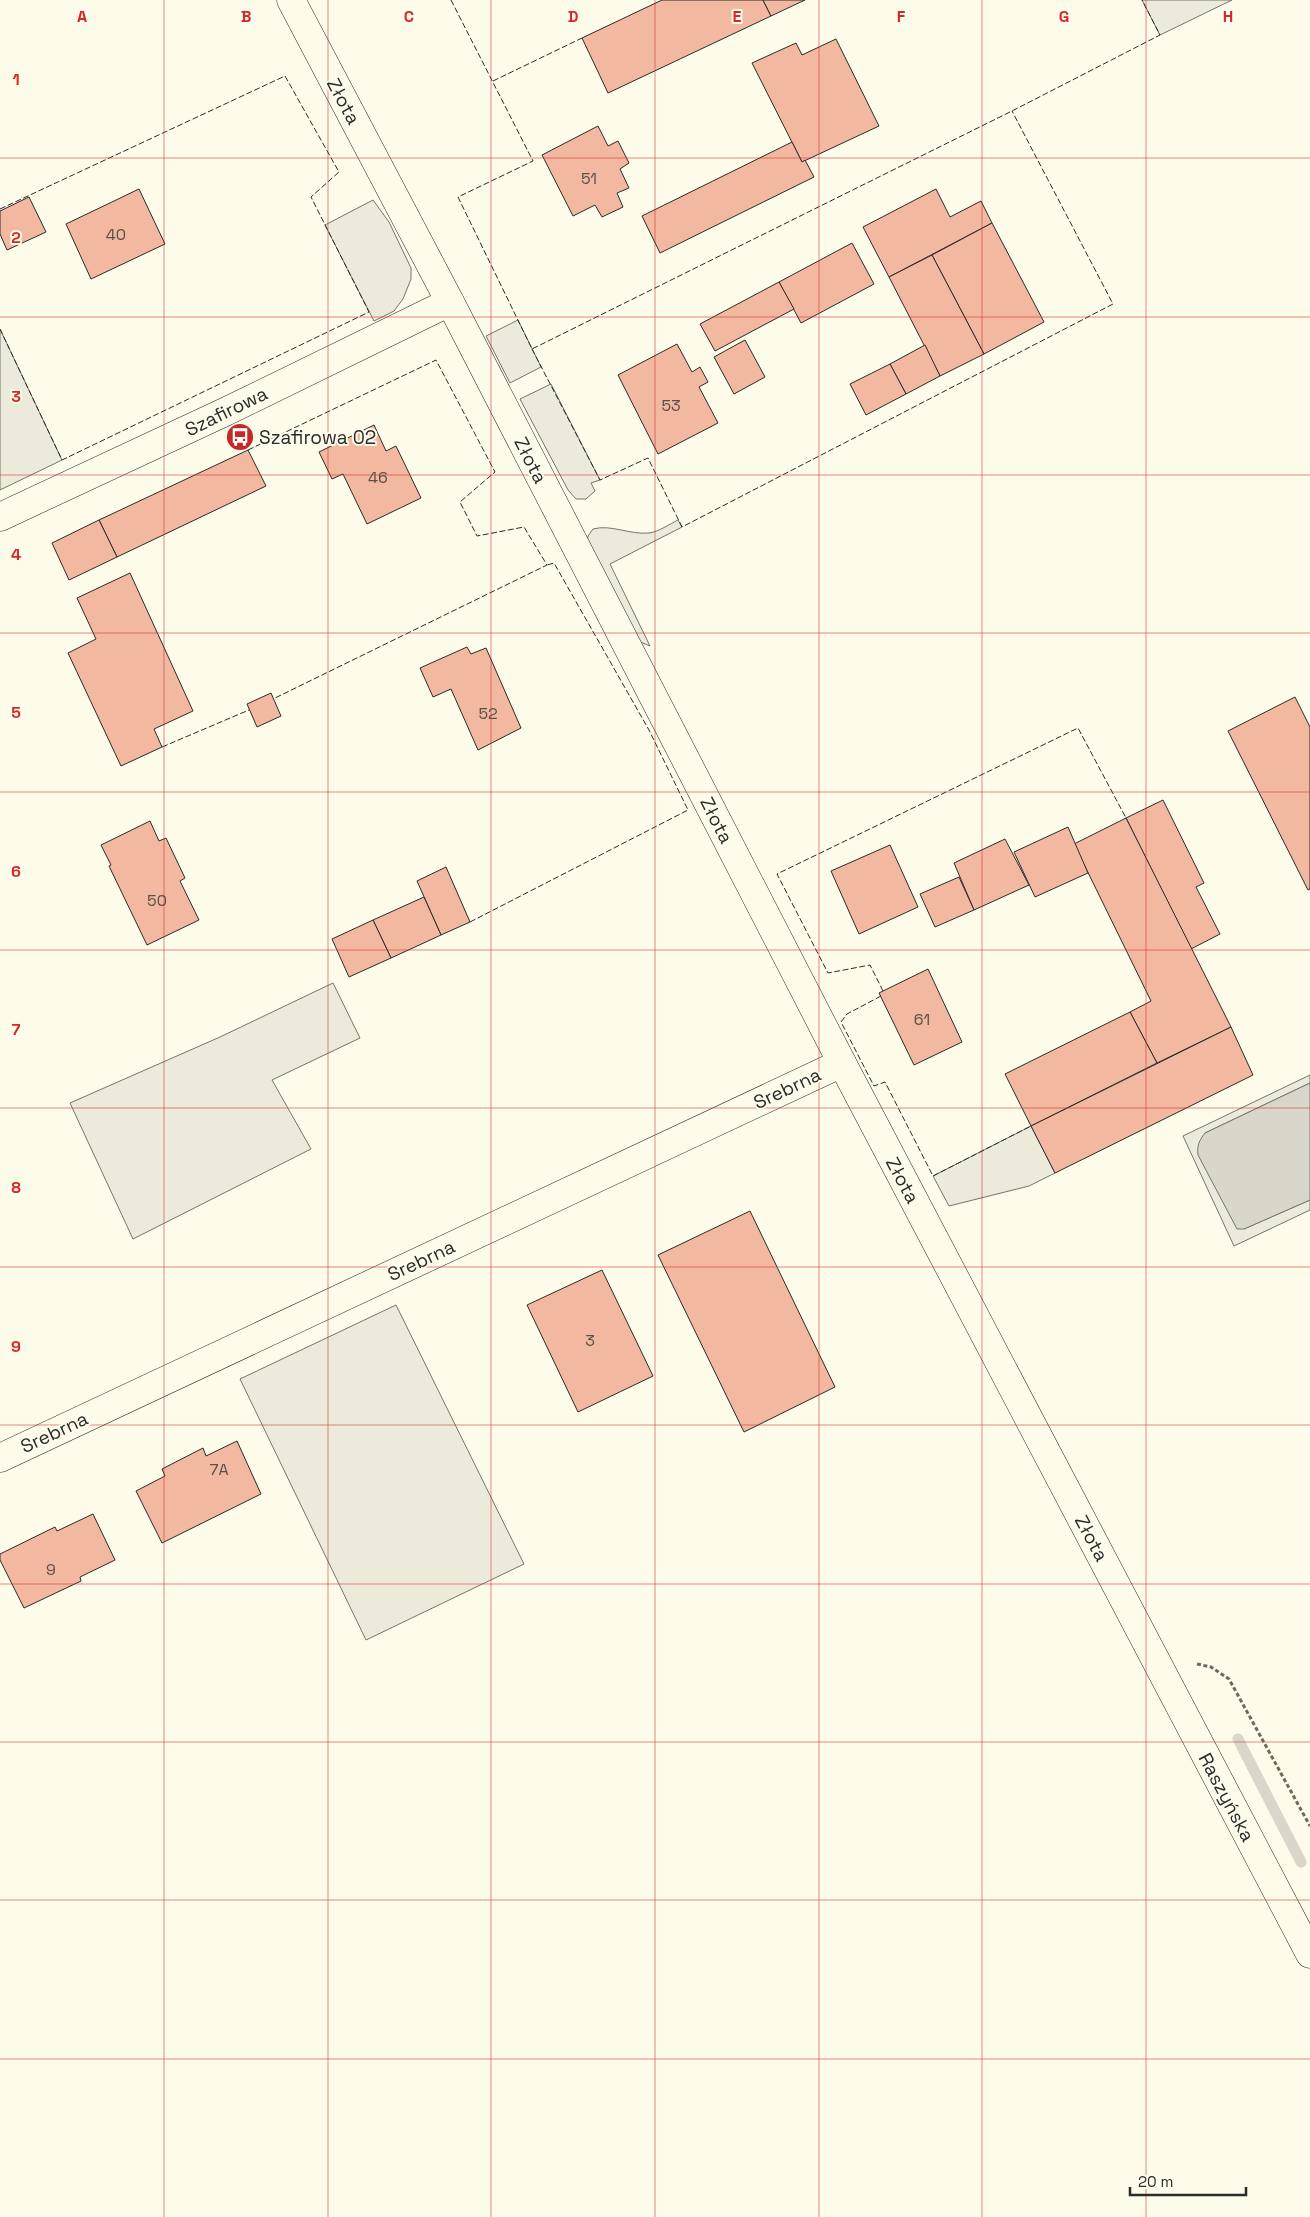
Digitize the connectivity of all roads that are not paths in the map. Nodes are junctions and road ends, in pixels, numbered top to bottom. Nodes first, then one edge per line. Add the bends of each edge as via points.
1 (291, 0) edge
2 (450, 302) junction
3 (0, 517) edge
4 (842, 1062) junction
5 (0, 1458) edge
6 (1148, 1647) joint
7 (1310, 1954) edge

1 - 2 street, Złota
2 - 3 street, Szafirowa
2 - 4 street, Złota
4 - 5 street, Srebrna
4 - 6 street, Złota
6 - 7 street, Raszyńska

